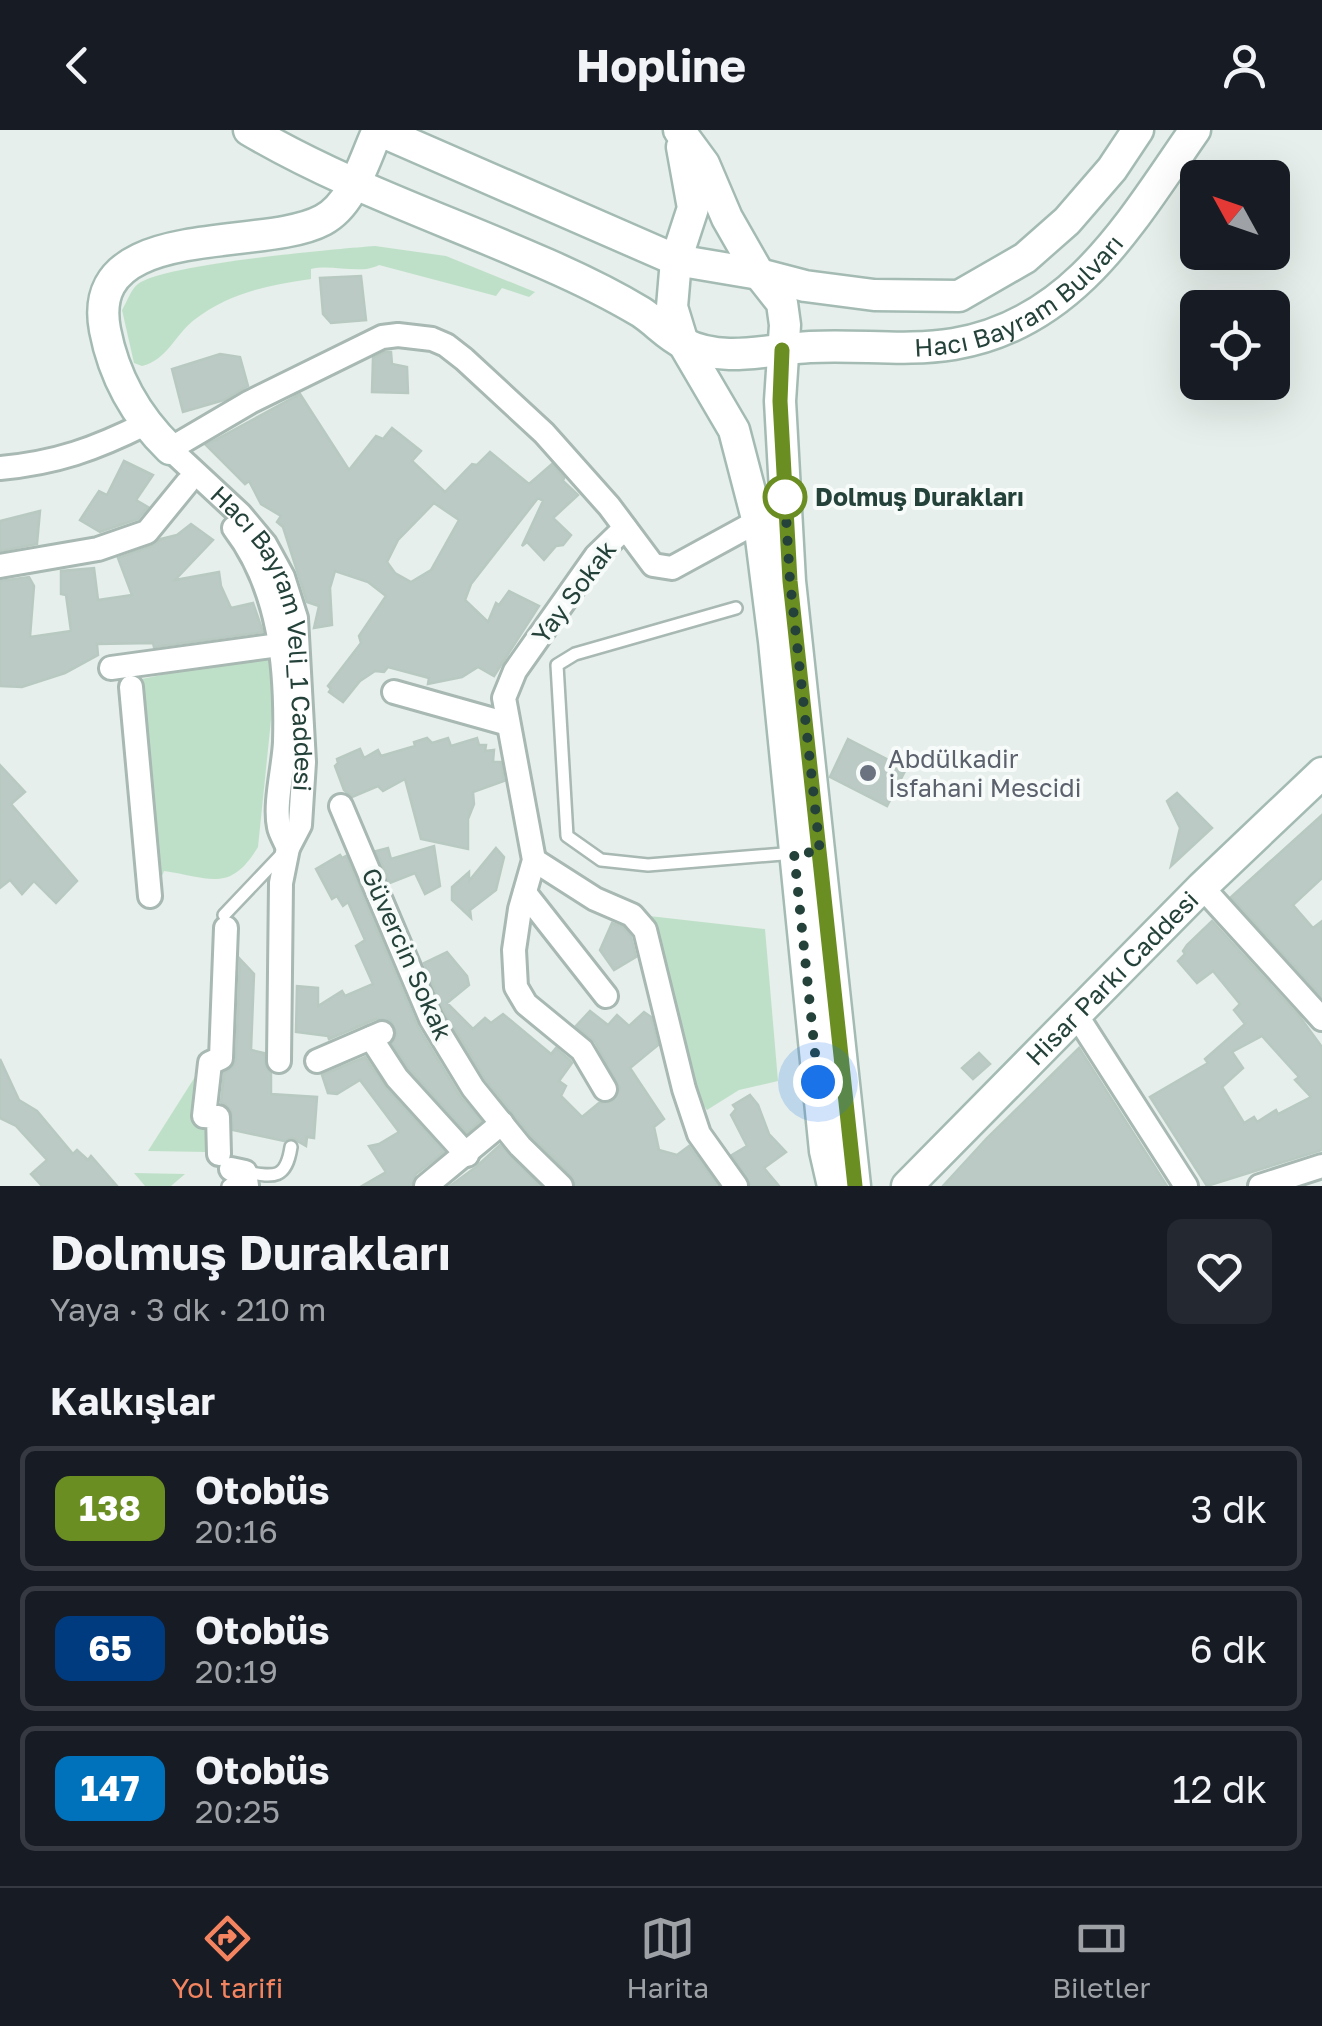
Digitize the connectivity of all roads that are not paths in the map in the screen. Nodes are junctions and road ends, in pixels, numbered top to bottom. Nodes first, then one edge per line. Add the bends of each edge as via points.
1 (249, 130) edge
2 (378, 130) edge
3 (678, 130) edge
4 (1138, 130) edge
5 (1195, 130) edge
6 (354, 182) junction
7 (676, 260) junction
8 (760, 274) junction
9 (683, 343) junction
10 (782, 350) junction
11 (145, 424) junction
12 (170, 449) junction
13 (0, 468) edge
14 (187, 483) junction
15 (758, 522) junction
16 (625, 528) junction
17 (0, 566) edge
18 (736, 608) dead end
19 (288, 643) junction
20 (111, 668) dead end
21 (131, 688) dead end
22 (394, 692) dead end
23 (508, 724) junction
24 (1322, 774) edge
25 (341, 806) dead end
26 (288, 848) junction
27 (807, 852) junction
28 (534, 860) junction
29 (1202, 887) junction
30 (524, 893) junction
31 (150, 896) dead end
32 (225, 922) joint
33 (606, 996) dead end
34 (1077, 1016) junction
35 (1322, 1019) edge
36 (278, 1061) dead end
37 (317, 1061) dead end
38 (605, 1089) dead end
39 (502, 1123) junction
40 (292, 1147) dead end
41 (467, 1154) junction
42 (1322, 1166) edge
43 (234, 1173) edge
44 (553, 1183) edge
45 (426, 1186) edge
46 (736, 1186) edge
47 (834, 1186) edge
48 (855, 1186) edge
49 (907, 1186) edge
50 (1186, 1186) edge
51 (1260, 1186) edge

1 - 6 street, Hacı Bayram Bulvarı
2 - 6 street, Hacı Bayram Veli_1 Caddesi
2 - 7 street, Hacı Bayram Bulvarı
3 - 7 street via 693,208
3 - 8 street via 704,164
4 - 8 street, Hacı Bayram Bulvarı via 1067,221 1025,258 960,296 874,295
5 - 10 street, Hacı Bayram Bulvarı via 1083,280 1041,312 998,334 954,344
6 - 9 street, Hacı Bayram Bulvarı via 550,266 642,313
6 - 11 street, Hacı Bayram Veli_1 Caddesi via 342,206 314,224 138,258 109,283 107,340
7 - 8 street, Hacı Bayram Bulvarı
7 - 9 street via 672,307
8 - 10 street via 782,303
9 - 10 street, Hacı Bayram Bulvarı via 720,355
9 - 15 street via 734,430
10 - 27 street
11 - 12 street, Hacı Bayram Veli_1 Caddesi
11 - 13 street via 54,462
12 - 14 street, Hacı Bayram Veli_1 Caddesi
12 - 16 street, Yay Sokak via 338,356 382,337 424,337 446,345 515,406
12 - 19 street, Hacı Bayram Veli_1 Caddesi via 240,514 277,563 296,618
14 - 17 street via 147,532 98,549
14 - 19 street, Hacı Bayram Veli_1 Caddesi via 246,543
15 - 16 street via 664,569
15 - 27 street
16 - 23 street, Yay Sokak via 596,556 515,670 504,698
18 - 27 lane via 575,654 557,665 567,836 600,860 648,865
19 - 20 street
19 - 26 street, Hacı Bayram Veli_1 Caddesi via 304,762 300,825
21 - 31 street
22 - 23 street
23 - 28 street
24 - 29 street, Hisar Parkı Caddesi
25 - 39 street, Güvercin Sokak via 432,1019
26 - 32 lane, Hacı Bayram Veli_1 Caddesi
26 - 36 street
27 - 47 street via 825,1151
27 - 48 street
28 - 30 street
28 - 46 street via 640,921 700,1134
29 - 34 street, Hisar Parkı Caddesi
29 - 35 street
30 - 33 street
30 - 38 street via 514,950 516,987 526,1004 582,1050
32 - 43 street, Hacı Bayram Veli_1 Caddesi via 221,1058 210,1063 204,1116 218,1117
34 - 49 street, Hisar Parkı Caddesi
34 - 50 street
37 - 41 street via 376,1036 397,1078
39 - 41 street
39 - 44 street, Güvercin Sokak
40 - 43 lane via 280,1173
41 - 45 street
42 - 51 street

